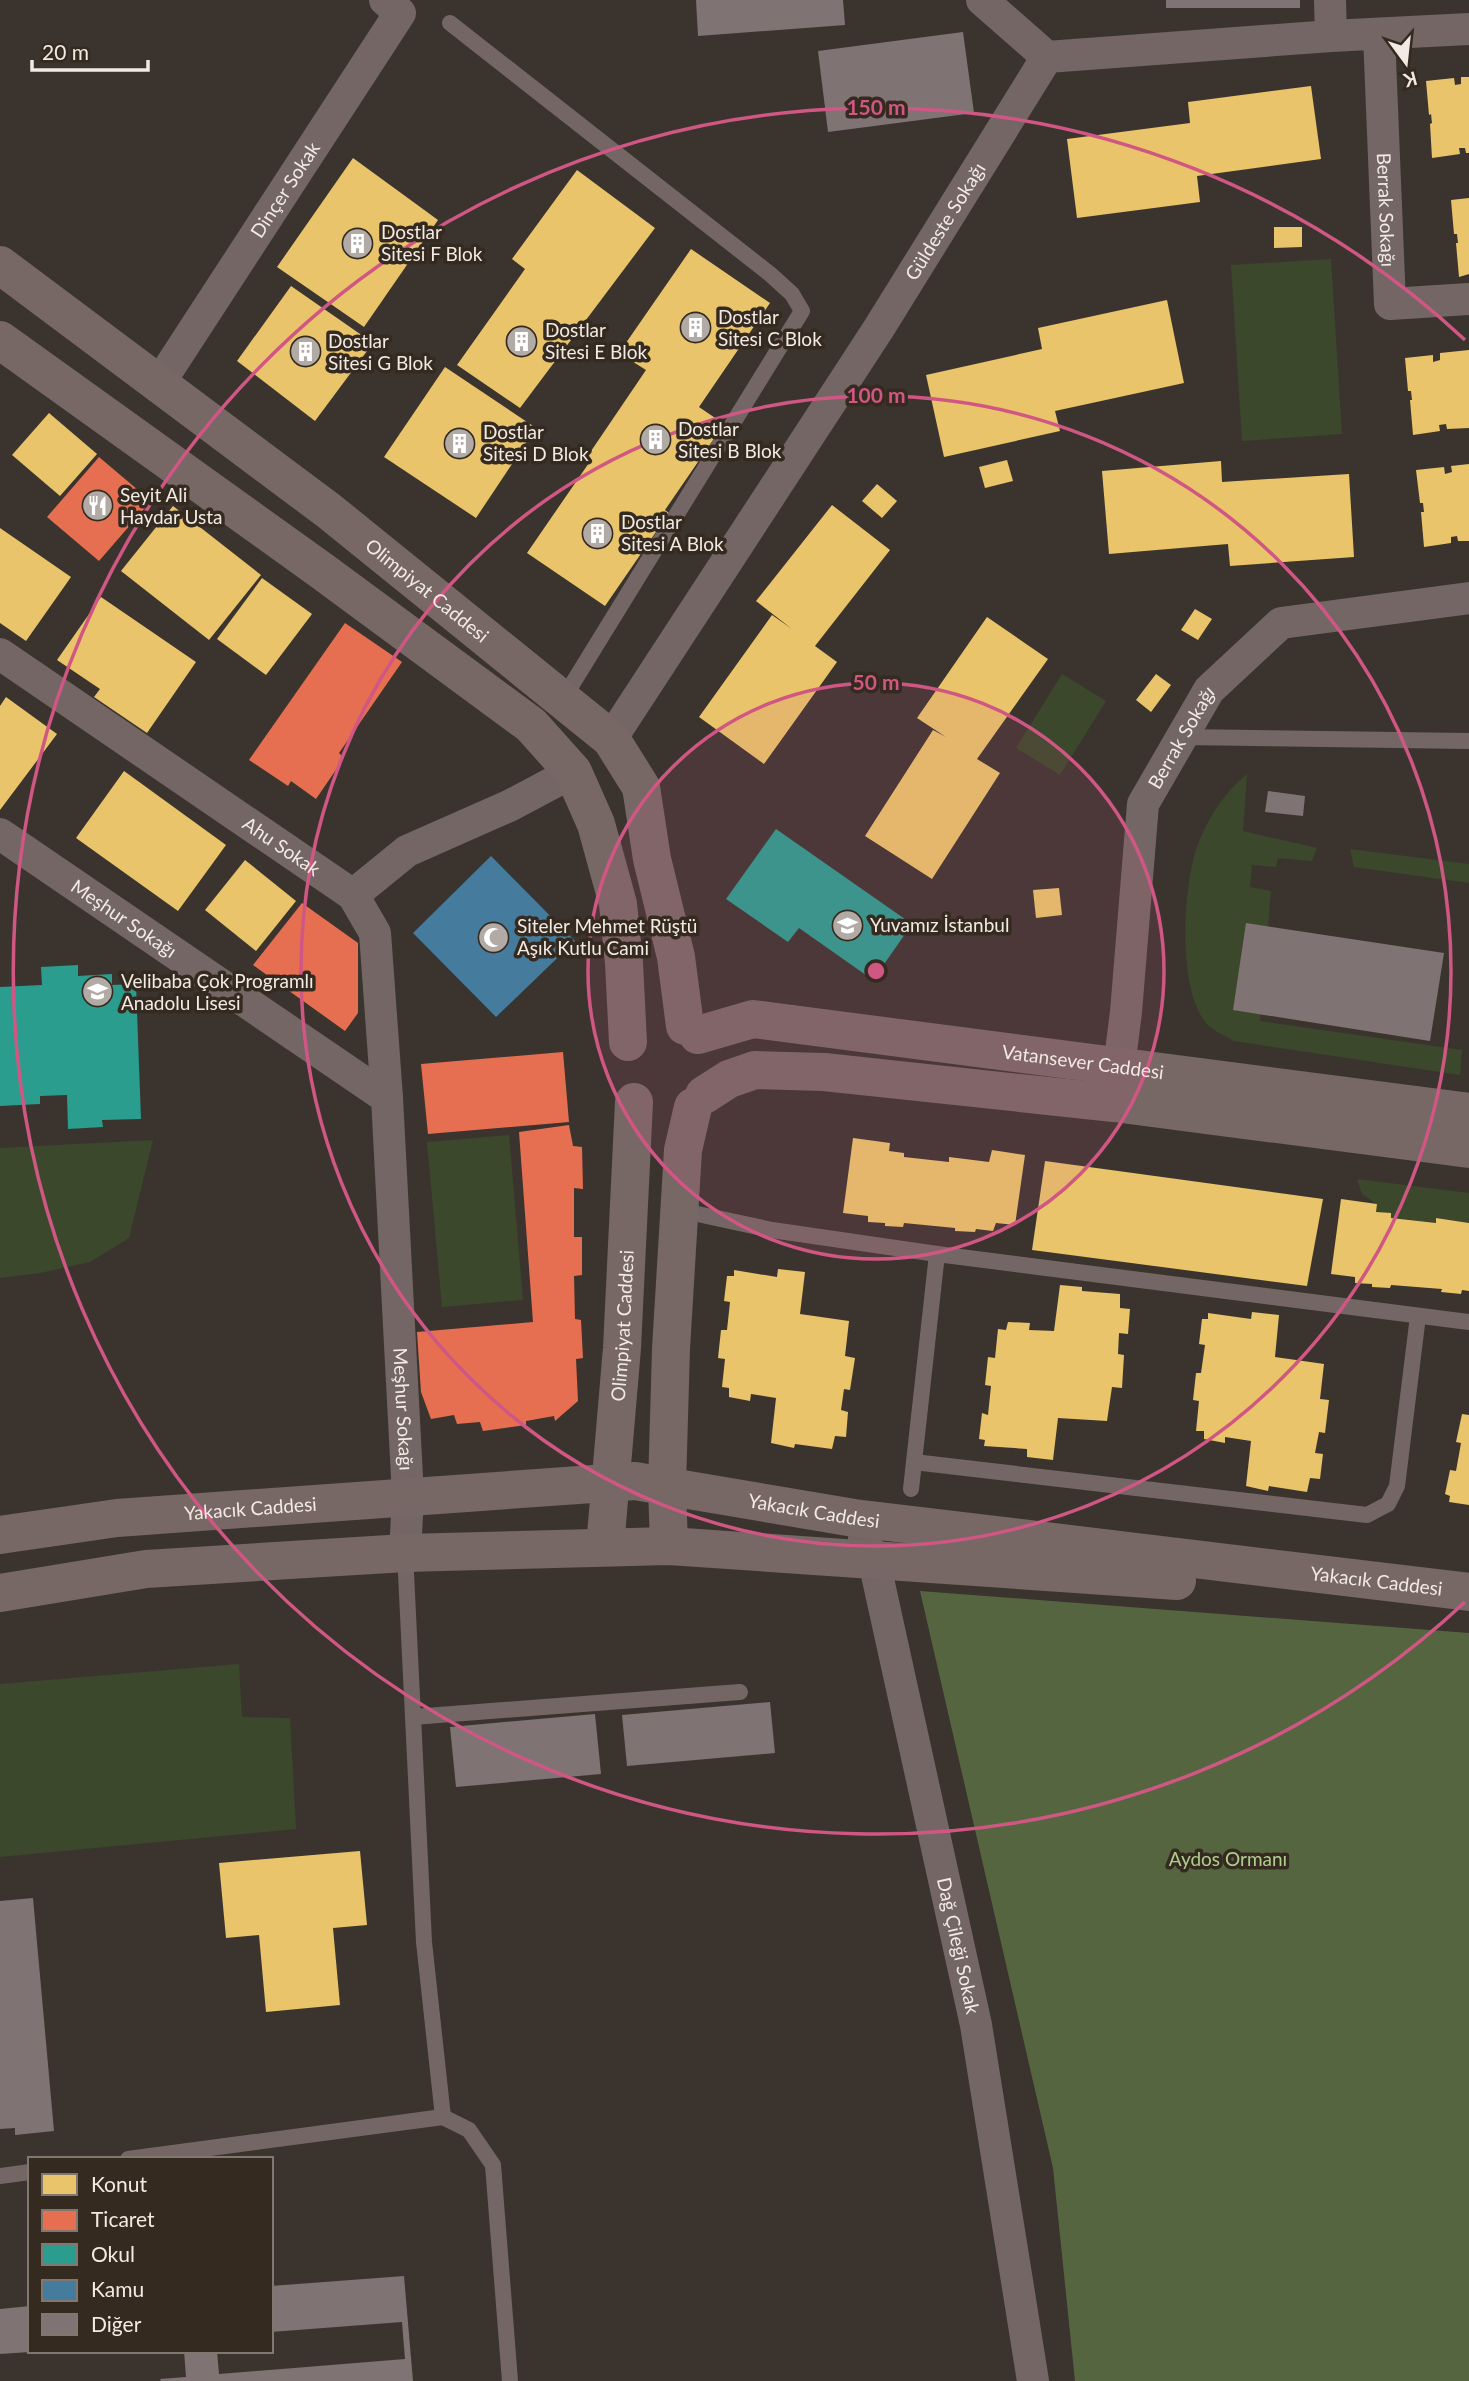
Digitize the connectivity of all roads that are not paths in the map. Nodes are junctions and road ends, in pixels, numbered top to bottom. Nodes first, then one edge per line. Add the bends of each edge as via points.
1 (385, 0) edge
2 (982, 0) edge
3 (1330, 0) edge
4 (450, 23) dead end
5 (1469, 29) edge
6 (1380, 35) junction
7 (1331, 36) junction
8 (1047, 57) junction
9 (0, 265) edge
10 (1469, 299) edge
11 (0, 340) edge
12 (158, 385) junction
13 (1469, 598) edge
14 (0, 654) edge
15 (563, 699) junction
16 (1182, 737) junction
17 (611, 738) junction
18 (1469, 741) edge
19 (573, 772) junction
20 (0, 834) edge
21 (354, 895) junction
22 (691, 1031) junction
23 (628, 1042) junction
24 (1116, 1085) junction
25 (387, 1098) junction
26 (698, 1101) junction
27 (634, 1102) junction
28 (1469, 1112) edge
29 (1469, 1149) edge
30 (679, 1210) junction
31 (937, 1254) junction
32 (1418, 1316) junction
33 (1469, 1322) edge
34 (914, 1462) junction
35 (611, 1483) junction
36 (667, 1486) junction
37 (911, 1489) dead end
38 (408, 1496) junction
39 (854, 1518) junction
40 (0, 1535) edge
41 (669, 1546) junction
42 (605, 1547) junction
43 (405, 1553) junction
44 (874, 1561) junction
45 (1455, 1590) edge
46 (0, 1593) edge
47 (740, 1692) dead end
48 (413, 1717) junction
49 (443, 2117) junction
50 (143, 2157) edge
51 (28, 2172) edge
52 (0, 2176) edge
53 (510, 2381) edge
54 (1033, 2381) edge

1 - 12 street, Dinçer Sokak via 400,13
2 - 8 street
3 - 7 street
4 - 15 lane via 770,274 792,294 802,311
5 - 6 street
6 - 7 street
6 - 10 street, Berrak Sokağı via 1390,304
7 - 8 street
8 - 17 street, Güldeste Sokağı via 879,328
9 - 12 main road, Olimpiyat Caddesi
11 - 19 main road via 531,725
12 - 15 main road, Olimpiyat Caddesi via 329,511
13 - 16 street, Berrak Sokağı via 1281,623 1209,690
14 - 21 street, Ahu Sokak
15 - 17 main road, Olimpiyat Caddesi
16 - 18 lane
16 - 24 street, Berrak Sokağı via 1143,804
17 - 19 main road
17 - 22 main road, Olimpiyat Caddesi via 641,788 652,859
19 - 21 street via 407,852
19 - 23 main road via 596,824 618,904
20 - 25 street, Meşhur Sokağı
21 - 25 street, Meşhur Sokağı via 375,933
22 - 23 main road via 670,1023 653,1024
22 - 24 main road, Vatansever Caddesi via 753,1019
22 - 26 main road via 711,1058 709,1084
23 - 27 main road via 619,1067 625,1092
24 - 26 main road, Vatansever Caddesi via 771,1069 746,1071
24 - 28 main road, Vatansever Caddesi
24 - 29 main road, Vatansever Caddesi
25 - 38 street, Meşhur Sokağı
26 - 27 main road via 678,1114 662,1115
26 - 30 main road via 682,1150
27 - 35 main road, Olimpiyat Caddesi
30 - 31 lane via 772,1230
30 - 36 main road
31 - 32 lane
31 - 34 lane
32 - 33 lane
32 - 34 lane via 1397,1486 1388,1504 1367,1515
34 - 37 lane
35 - 36 main road, Yakacık Caddesi
35 - 38 main road, Yakacık Caddesi
35 - 42 main road, Olimpiyat Caddesi
36 - 39 main road, Yakacık Caddesi
36 - 41 main road
38 - 40 main road, Yakacık Caddesi via 117,1518
38 - 43 street, Meşhur Sokağı
39 - 44 street, Dağ Çileği Sokak
39 - 45 main road, Yakacık Caddesi
41 - 42 main road, Yakacık Caddesi
41 - 44 main road, Yakacık Caddesi
42 - 43 main road, Yakacık Caddesi
43 - 46 main road, Yakacık Caddesi via 146,1569
43 - 48 lane
44 - 45 main road, Yakacık Caddesi via 1167,1581
44 - 54 street, Dağ Çileği Sokak via 976,2025
47 - 48 lane
48 - 49 lane via 424,1942
49 - 50 lane
49 - 53 lane via 469,2130 493,2165
51 - 52 lane

